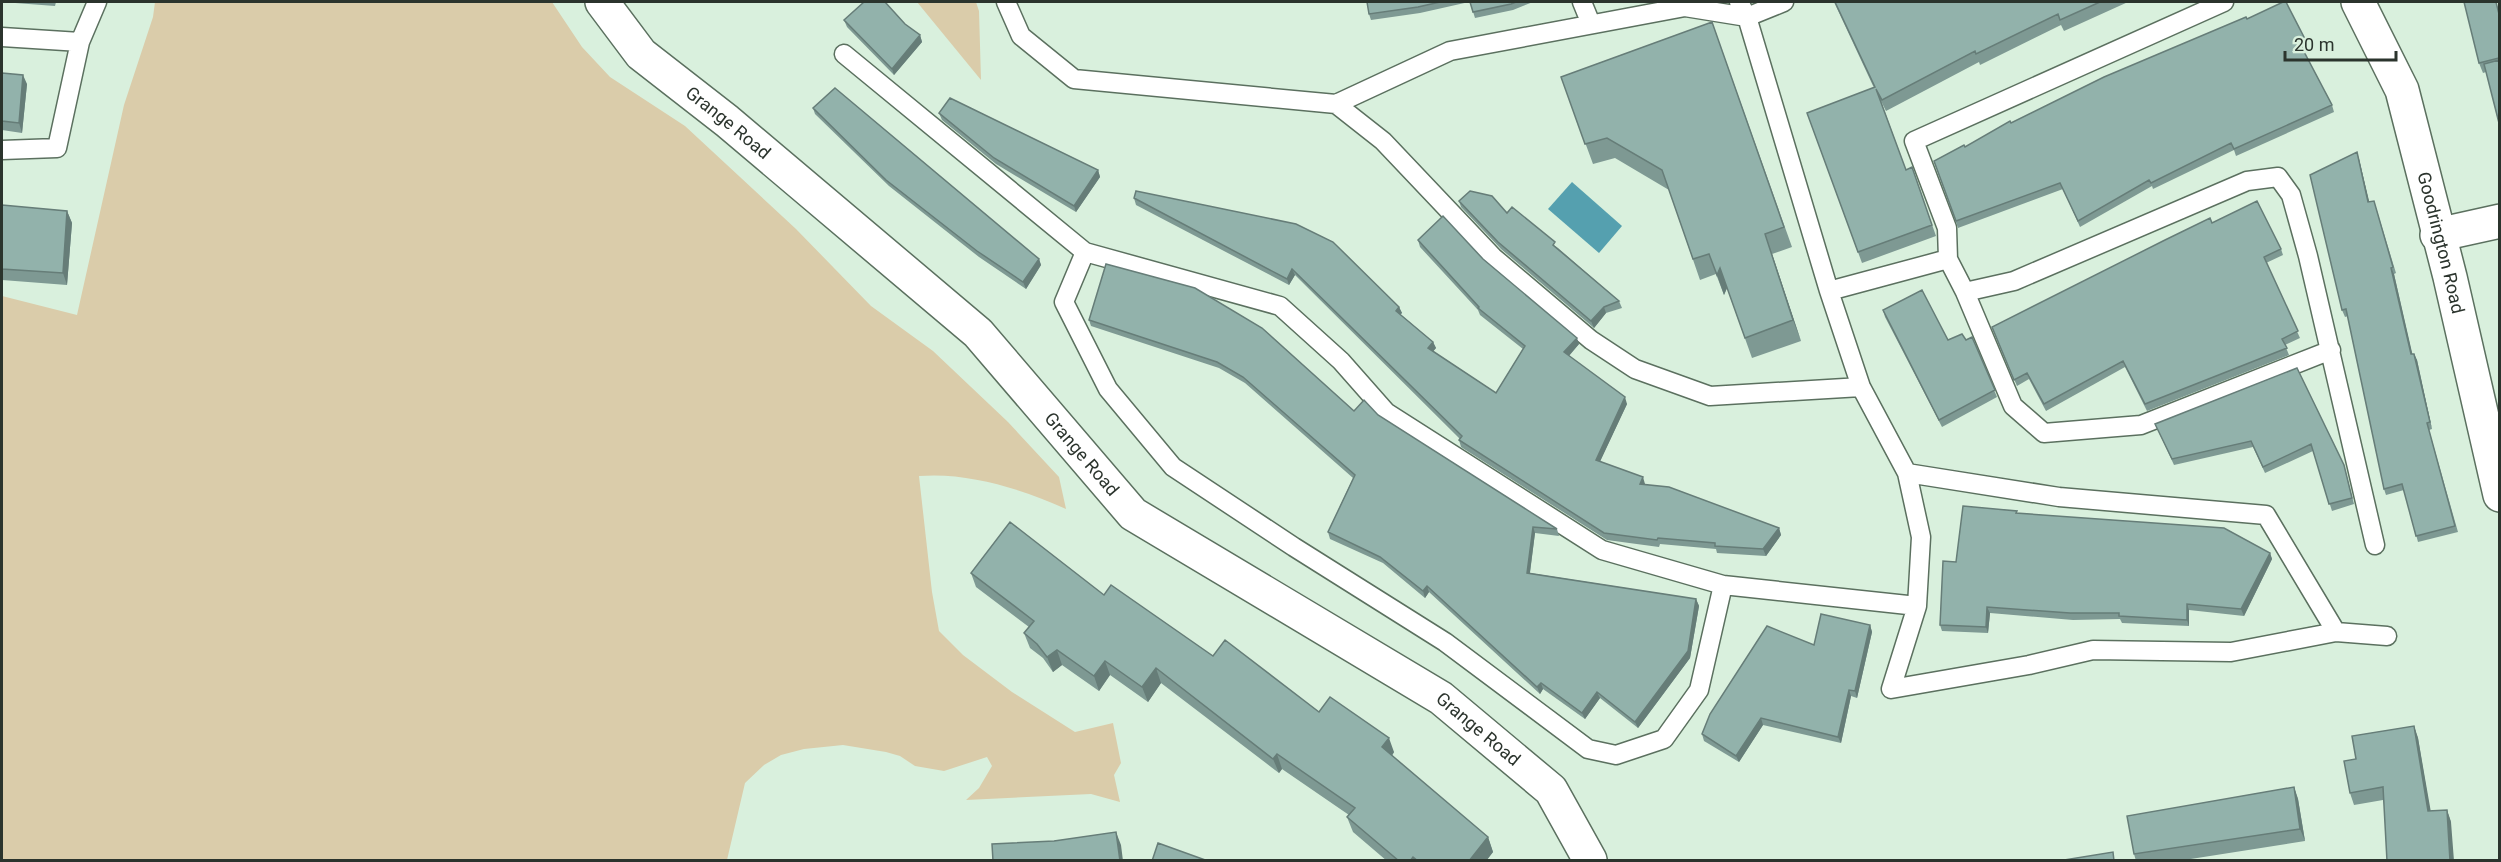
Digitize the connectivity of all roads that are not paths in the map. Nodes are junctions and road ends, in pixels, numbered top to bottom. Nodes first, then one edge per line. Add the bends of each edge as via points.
1 (97, 2) edge
2 (602, 2) edge
3 (1006, 2) edge
4 (1582, 2) edge
5 (1784, 2) edge
6 (2224, 2) edge
7 (2358, 2) edge
8 (1743, 9) edge
9 (1591, 24) junction
10 (2, 37) edge
11 (80, 42) junction
12 (844, 54) dead end
13 (1336, 104) junction
14 (2, 150) edge
15 (2499, 221) edge
16 (2437, 235) junction
17 (1086, 252) junction
18 (1948, 259) junction
19 (1828, 291) junction
20 (1965, 292) junction
21 (2331, 350) junction
22 (1861, 387) junction
23 (1907, 473) junction
24 (2499, 495) edge
25 (2375, 545) dead end
26 (1723, 585) junction
27 (1917, 606) junction
28 (2336, 632) junction
29 (2387, 636) dead end
30 (1590, 861) edge

1 - 11 lane
2 - 30 street, Grange Road via 641,54 727,121 978,333 1133,514 1441,698 1551,790
3 - 13 lane via 1021,36 1074,79
4 - 9 lane
5 - 8 lane
6 - 18 lane via 1914,141 1947,228
7 - 16 street, Goodrington Road via 2402,90
8 - 9 lane via 1685,7
8 - 19 lane
9 - 13 lane via 1450,51
10 - 11 lane
11 - 14 lane via 57,148
12 - 17 lane
13 - 22 lane via 1383,141 1494,257 1591,340 1635,369 1710,396
15 - 16 street
16 - 24 street, Goodrington Road
17 - 26 lane via 1280,306 1341,361 1386,412 1483,477 1602,550
17 - 26 lane via 1064,302 1108,389 1173,467 1445,642 1588,749 1616,755 1664,739 1698,690
18 - 19 lane
18 - 20 lane
19 - 22 lane
20 - 21 lane via 2013,406 2044,433 2141,425
20 - 21 lane via 2014,280 2247,181 2278,177 2291,195
21 - 25 lane
22 - 23 lane
23 - 27 lane via 1921,537
23 - 28 lane via 2059,497 2266,514
26 - 27 lane
27 - 28 lane via 1891,689 2093,650 2231,652
28 - 29 lane

